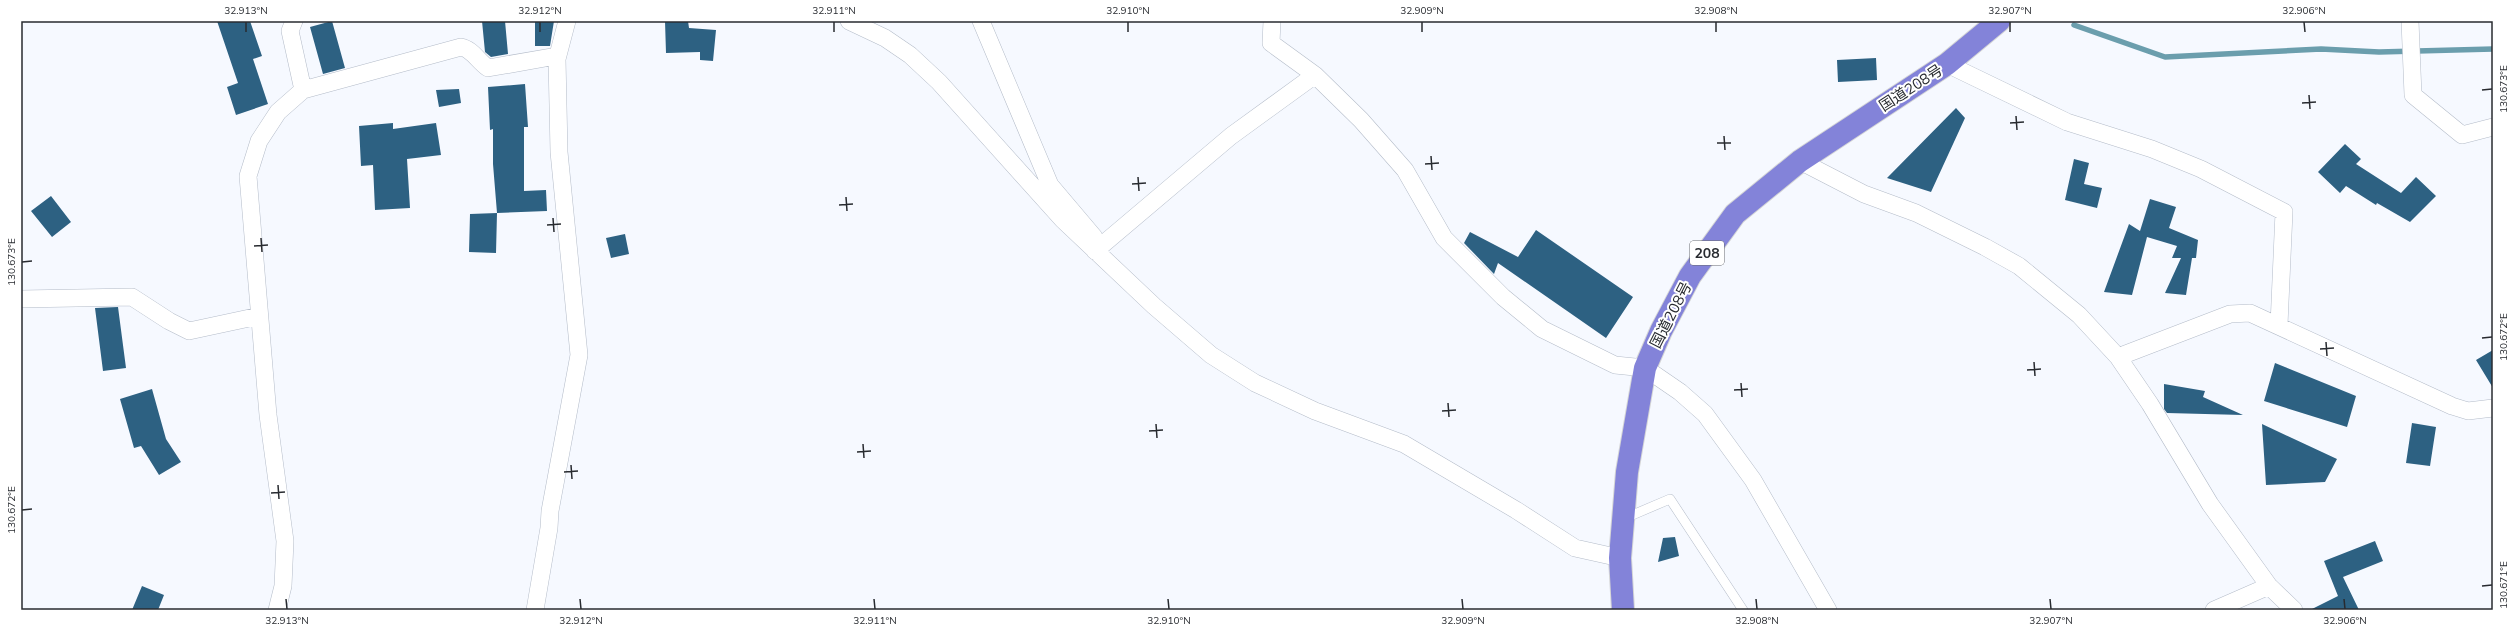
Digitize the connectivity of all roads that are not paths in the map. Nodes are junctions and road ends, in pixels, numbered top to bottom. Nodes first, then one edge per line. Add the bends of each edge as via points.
1 (294, 21) edge
2 (567, 21) edge
3 (849, 21) edge
4 (981, 21) edge
5 (1272, 21) edge
6 (1999, 21) edge
7 (2410, 21) edge
8 (557, 59) junction
9 (1947, 64) junction
10 (1315, 75) junction
11 (303, 90) junction
12 (2493, 127) edge
13 (1800, 161) junction
14 (1097, 248) junction
15 (21, 299) edge
16 (259, 316) junction
17 (2279, 326) junction
18 (2118, 357) junction
19 (1645, 368) junction
20 (2493, 408) edge
21 (1623, 519) junction
22 (1620, 558) junction
23 (2269, 586) junction
24 (277, 610) edge
25 (535, 610) edge
26 (1623, 610) edge
27 (1743, 610) edge
28 (1828, 610) edge
29 (2214, 610) edge
30 (2294, 610) edge

1 - 11 street via 290,31
2 - 8 street
3 - 14 street via 885,38 910,55 939,82 1012,166
4 - 14 street via 1050,185
5 - 10 street via 1271,43
6 - 9 highway, 国道208号 / 208
7 - 12 street via 2413,95 2462,135
8 - 11 street via 551,57 488,68 468,48 461,47
8 - 25 street via 559,152 579,355 550,511
9 - 13 highway, 国道208号 / 208
9 - 17 street via 2067,122 2152,149 2202,169 2284,212
10 - 14 street via 1231,136
10 - 19 street via 1361,120 1405,170 1444,238 1503,297 1542,329 1615,365
11 - 16 street via 278,112 258,141 248,176
13 - 18 street via 1864,194 1916,213 2020,266 2079,315
13 - 19 highway, 国道208号 / 208 via 1735,214 1690,276
14 - 22 street via 1211,355 1255,383 1315,411 1404,444 1575,548
15 - 16 street via 132,297 168,321 189,331
16 - 24 street via 268,415 285,541 283,586
17 - 18 street via 2250,313 2230,314
17 - 20 street via 2365,368 2452,406 2468,411
18 - 23 street via 2150,404 2210,504
19 - 21 highway, 国道208号 / 208 via 1627,472
19 - 28 street via 1680,392 1705,414 1753,480
21 - 22 highway, 国道208号 / 208
21 - 27 lane via 1670,499
22 - 26 highway, 国道208号 / 208
23 - 29 street
23 - 30 street

